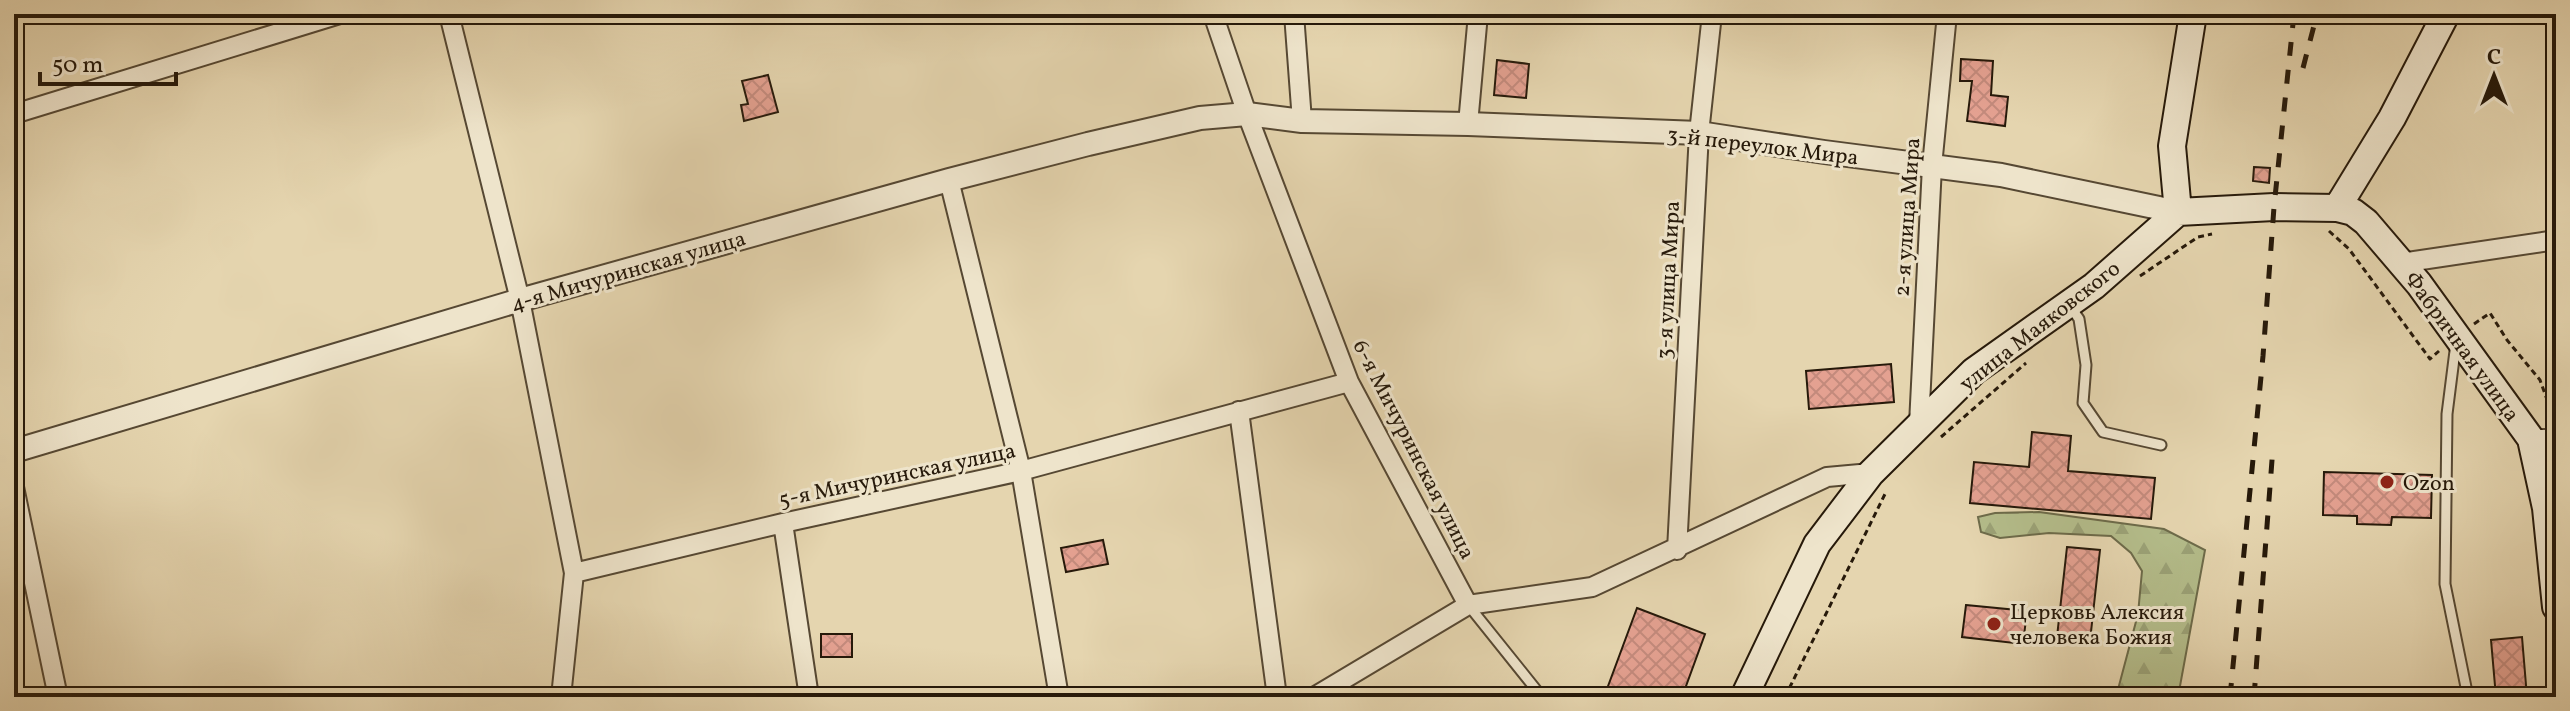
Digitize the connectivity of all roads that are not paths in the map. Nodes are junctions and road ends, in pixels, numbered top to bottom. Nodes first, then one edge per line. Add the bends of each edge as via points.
1 (340, 14) edge
2 (449, 14) edge
3 (1213, 14) edge
4 (1294, 14) edge
5 (1478, 14) edge
6 (1712, 14) edge
7 (1947, 14) edge
8 (2193, 14) edge
9 (2446, 14) edge
10 (14, 114) edge
11 (1247, 114) junction
12 (1302, 121) junction
13 (1468, 124) junction
14 (1699, 133) junction
15 (1932, 166) junction
16 (949, 180) junction
17 (2178, 212) junction
18 (2330, 217) junction
19 (2556, 240) edge
20 (2401, 263) junction
21 (520, 300) junction
22 (2068, 304) junction
23 (2457, 336) junction
24 (1349, 382) junction
25 (1239, 411) junction
26 (1928, 432) junction
27 (2543, 439) edge
28 (2161, 445) dead end
29 (14, 451) edge
30 (1021, 471) junction
31 (1882, 477) junction
32 (14, 487) edge
33 (783, 523) junction
34 (1677, 550) junction
35 (574, 573) junction
36 (1468, 605) junction
37 (2556, 607) edge
38 (58, 697) edge
39 (561, 697) edge
40 (809, 697) edge
41 (1059, 697) edge
42 (1277, 697) edge
43 (1314, 697) edge
44 (1542, 697) edge
45 (1744, 697) edge
46 (2468, 697) edge

1 - 10 street
2 - 21 street
3 - 11 street, 6-я Мичуринская улица
4 - 12 street
5 - 13 street
6 - 14 street, 3-я улица Мира
7 - 15 street, 2-я улица Мира
8 - 17 main road via 2172,146
9 - 18 main road via 2392,118
11 - 12 street, 3-й переулок Мира
11 - 16 street, 4-я Мичуринская улица via 1200,118
11 - 24 street, 6-я Мичуринская улица
12 - 13 street, 3-й переулок Мира
13 - 14 street, 3-й переулок Мира
14 - 15 street, 3-й переулок Мира
14 - 34 street, 3-я улица Мира
15 - 17 street, 3-й переулок Мира
15 - 26 street, 2-я улица Мира
16 - 21 street, 4-я Мичуринская улица
16 - 30 street
17 - 18 main road via 2274,207
17 - 22 main road, улица Маяковского
18 - 20 main road, Фабричная улица via 2353,212
19 - 20 street
20 - 23 main road, Фабричная улица
21 - 29 street, 4-я Мичуринская улица
21 - 35 street
22 - 26 main road, улица Маяковского via 1974,371
22 - 28 lane via 2079,319 2086,365 2083,403 2103,432
23 - 27 main road, Фабричная улица
23 - 46 lane via 2447,414 2445,584
24 - 25 street, 5-я Мичуринская улица
24 - 36 street, 6-я Мичуринская улица
25 - 30 street, 5-я Мичуринская улица
25 - 42 street
26 - 31 main road, улица Маяковского
27 - 37 main road, Фабричная улица
30 - 33 street, 5-я Мичуринская улица
30 - 41 street
31 - 34 street via 1827,477
31 - 45 main road, улица Маяковского via 1817,544
32 - 38 street
33 - 35 street, 5-я Мичуринская улица
33 - 40 street
34 - 36 street via 1592,587
35 - 39 street
36 - 43 street
36 - 44 lane, 6-я Мичуринская улица

